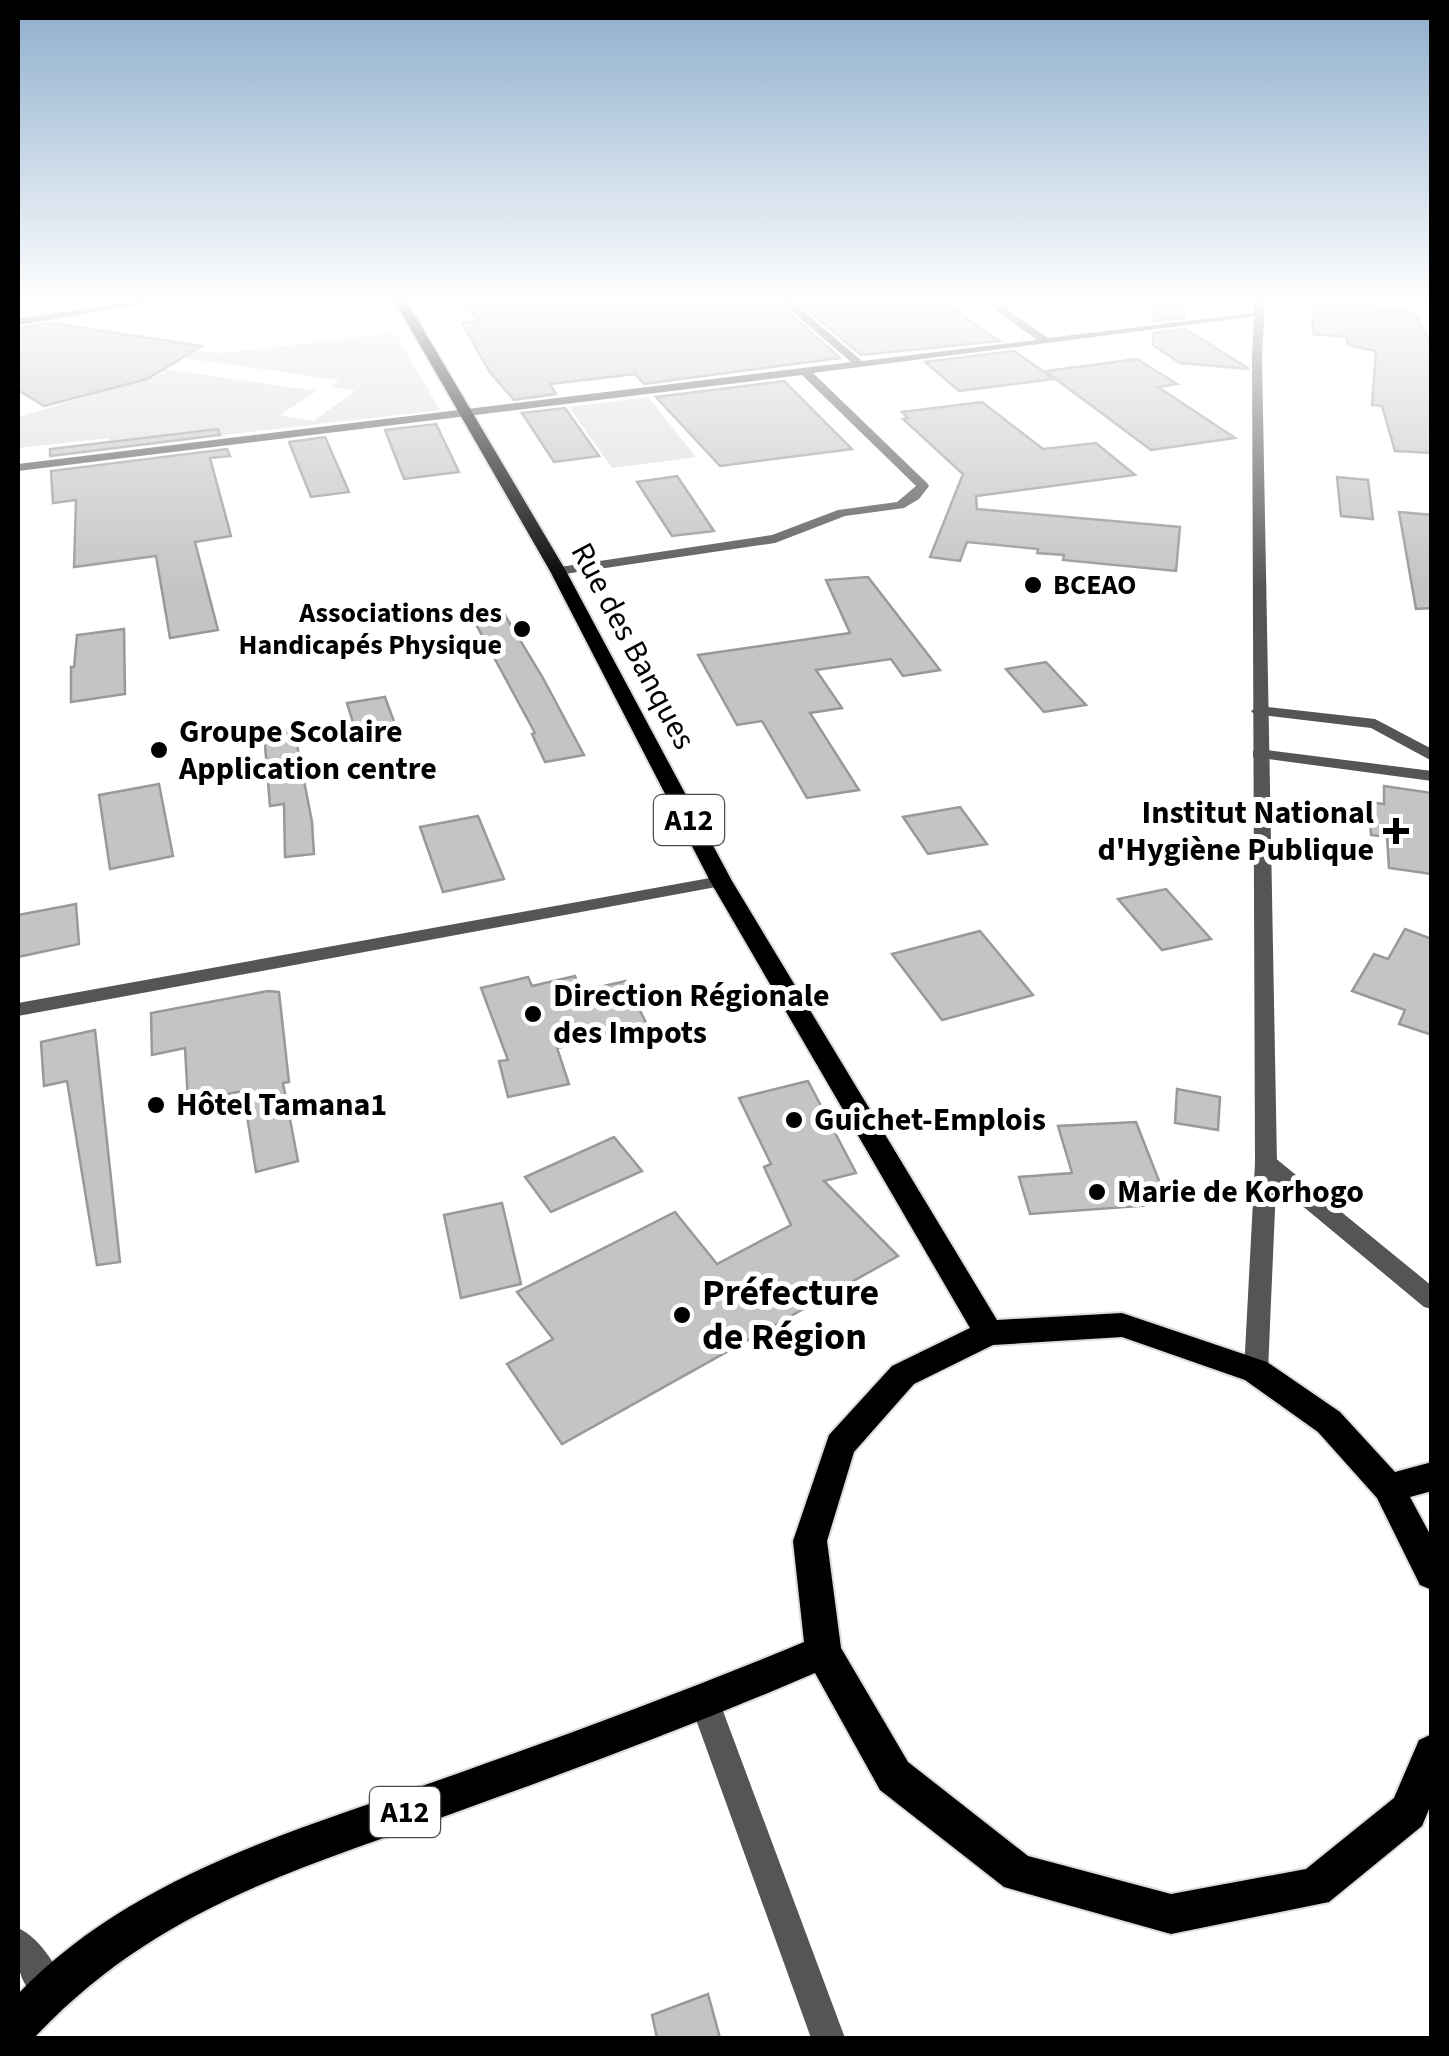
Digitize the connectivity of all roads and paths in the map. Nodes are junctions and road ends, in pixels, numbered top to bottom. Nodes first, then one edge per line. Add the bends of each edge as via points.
1 (453, 396) edge
2 (615, 396) edge
3 (830, 396) edge
4 (1257, 396) edge
5 (464, 415) junction
6 (18, 468) edge
7 (558, 571) junction
8 (1258, 711) junction
9 (1259, 754) junction
10 (1432, 756) edge
11 (1432, 776) edge
12 (721, 881) junction
13 (18, 1010) edge
14 (1266, 1163) junction
15 (1432, 1300) edge
16 (989, 1333) junction
17 (1256, 1371) junction
18 (1432, 1476) edge
19 (1389, 1488) junction
20 (1432, 1574) edge
21 (823, 1652) junction
22 (705, 1703) junction
23 (1432, 1753) edge
24 (18, 1945) edge
25 (48, 1986) junction
26 (18, 2024) edge
27 (828, 2038) edge

1 - 5 main road, Rue des Banques / A12
2 - 5 street
3 - 7 street via 924,486 916,496 842,513 775,539
4 - 8 street
5 - 6 street
5 - 7 main road, Rue des Banques / A12
7 - 12 main road, Rue des Banques / A12
8 - 9 street
8 - 10 street via 1375,724
9 - 11 street
9 - 14 street
12 - 13 street
12 - 16 main road, Rue des Banques / A12
14 - 15 street
14 - 17 street
16 - 17 main road via 1122,1326
16 - 21 main road via 903,1375 840,1445 810,1541
17 - 19 main road via 1329,1422
18 - 19 main road
19 - 20 main road
21 - 22 main road, A12
21 - 23 main road via 894,1776 1018,1873 1171,1914 1315,1888 1408,1812
22 - 25 main road, A12 via 260,1865 141,1921
22 - 27 street
24 - 25 street
25 - 26 main road, A12

